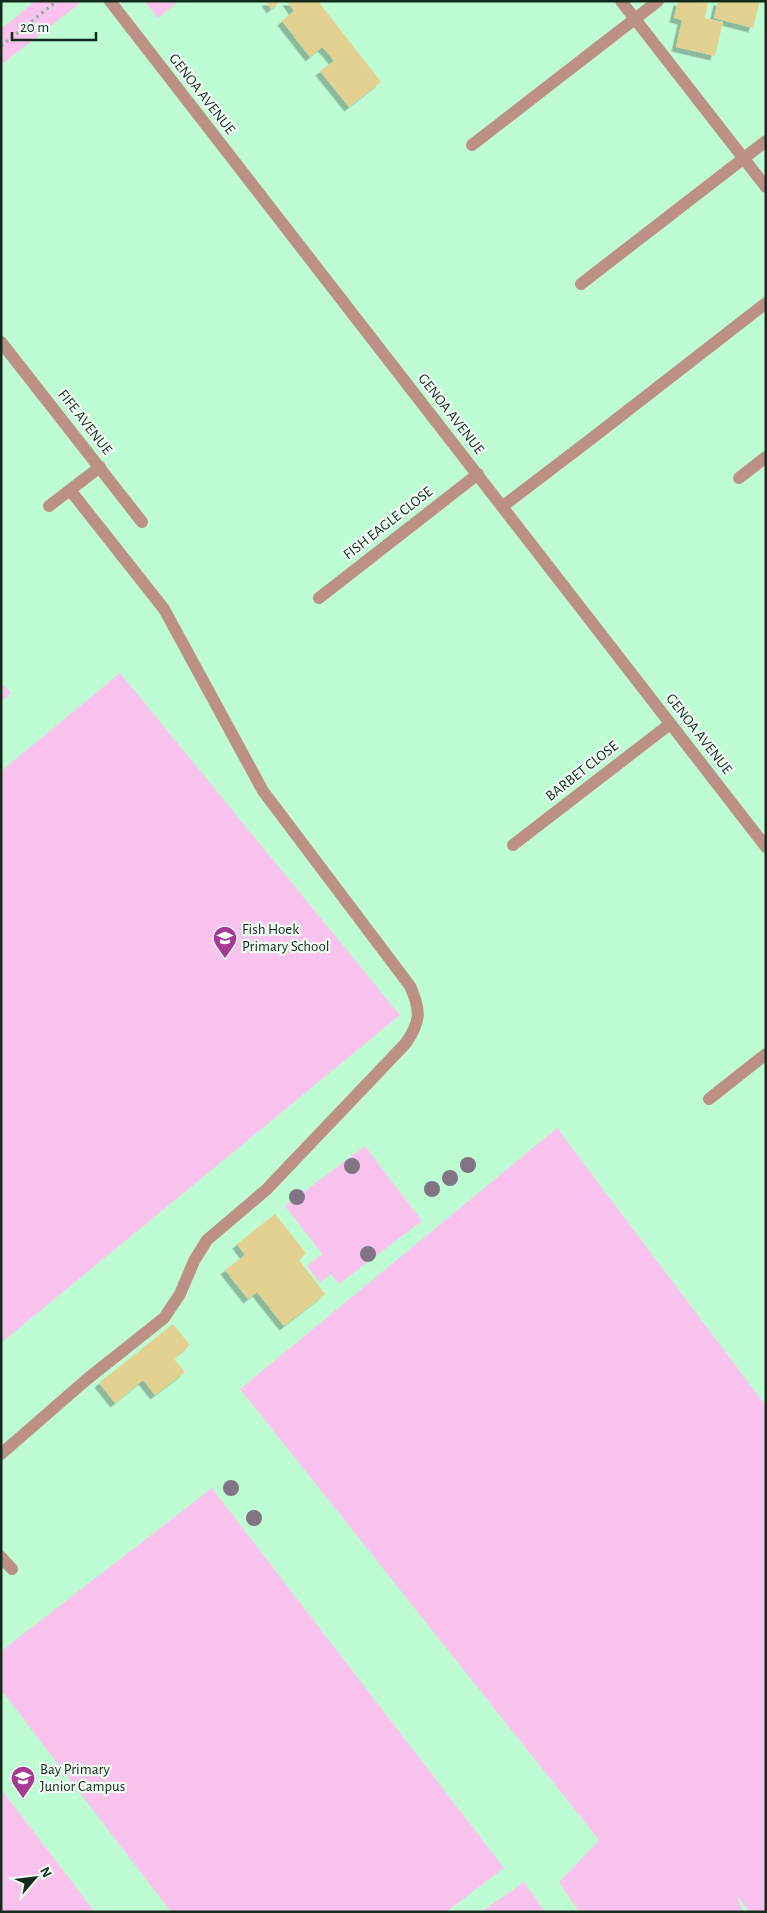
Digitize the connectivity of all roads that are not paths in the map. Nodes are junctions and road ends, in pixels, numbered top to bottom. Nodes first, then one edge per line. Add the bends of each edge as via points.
1 (110, 1) edge
2 (621, 1) edge
3 (658, 1) edge
4 (635, 19) junction
5 (766, 141) edge
6 (472, 145) dead end
7 (744, 158) junction
8 (766, 186) edge
9 (581, 284) dead end
10 (766, 303) edge
11 (1, 342) edge
12 (766, 457) edge
13 (100, 467) junction
14 (478, 474) junction
15 (739, 478) dead end
16 (70, 490) junction
17 (49, 506) dead end
18 (503, 506) junction
19 (142, 522) dead end
20 (319, 598) dead end
21 (670, 724) junction
22 (513, 845) dead end
23 (766, 847) edge
24 (766, 1054) edge
25 (709, 1099) dead end
26 (1, 1454) edge
27 (1, 1557) edge
28 (12, 1569) dead end

1 - 14 street, GENOA AVENUE
2 - 4 street
3 - 4 street
4 - 6 street
4 - 7 street
5 - 7 street
7 - 8 street
7 - 9 street
10 - 18 street
11 - 13 street, FIFE AVENUE
12 - 15 street
13 - 16 street
13 - 19 street, FIFE AVENUE
14 - 18 street, GENOA AVENUE
14 - 20 street, FISH EAGLE CLOSE
16 - 17 street
16 - 26 street via 164,609 263,791 410,986 419,1016 416,1029 406,1043 266,1190 207,1240 164,1318
18 - 21 street, GENOA AVENUE
21 - 22 street, BARBET CLOSE
21 - 23 street, GENOA AVENUE
24 - 25 street
27 - 28 street

